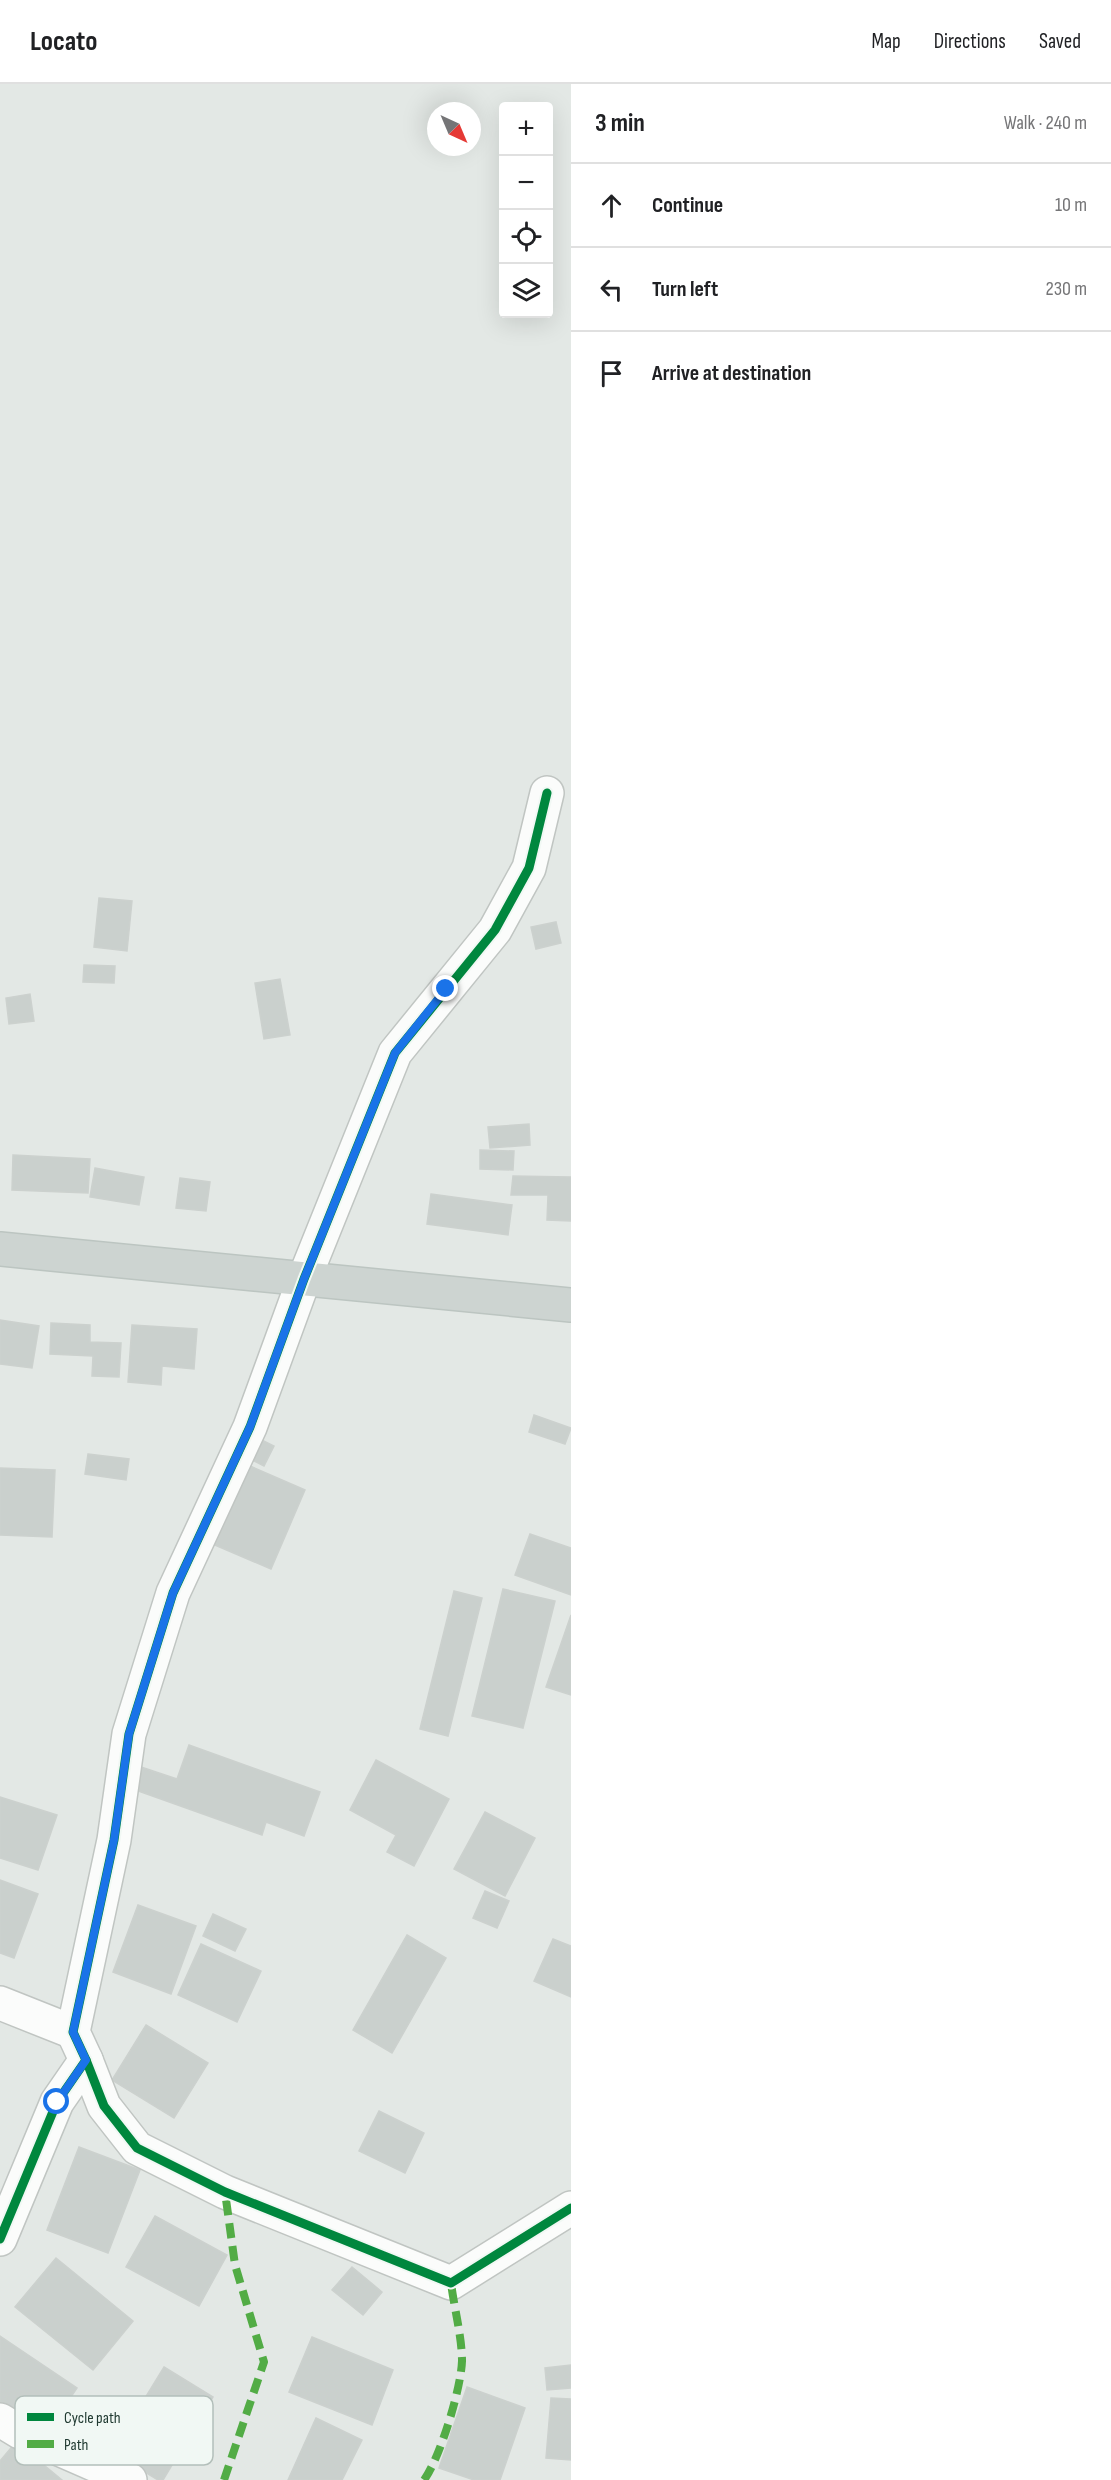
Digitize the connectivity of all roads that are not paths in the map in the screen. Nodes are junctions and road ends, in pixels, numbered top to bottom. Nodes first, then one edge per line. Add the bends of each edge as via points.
1 (547, 793) dead end
2 (0, 1249) edge
3 (304, 1279) junction
4 (571, 1305) edge
5 (0, 2003) edge
6 (80, 2046) junction
7 (571, 2208) edge
8 (0, 2239) edge
9 (0, 2420) edge
10 (15, 2429) edge
11 (96, 2465) edge
12 (130, 2480) edge

1 - 3 street via 529,868 495,930 395,1053
2 - 3 main road
3 - 4 main road
3 - 6 street via 250,1427 173,1593 132,1723
5 - 6 street
6 - 7 street via 104,2106 137,2148 225,2192 451,2283
6 - 8 street
9 - 10 street
11 - 12 street

